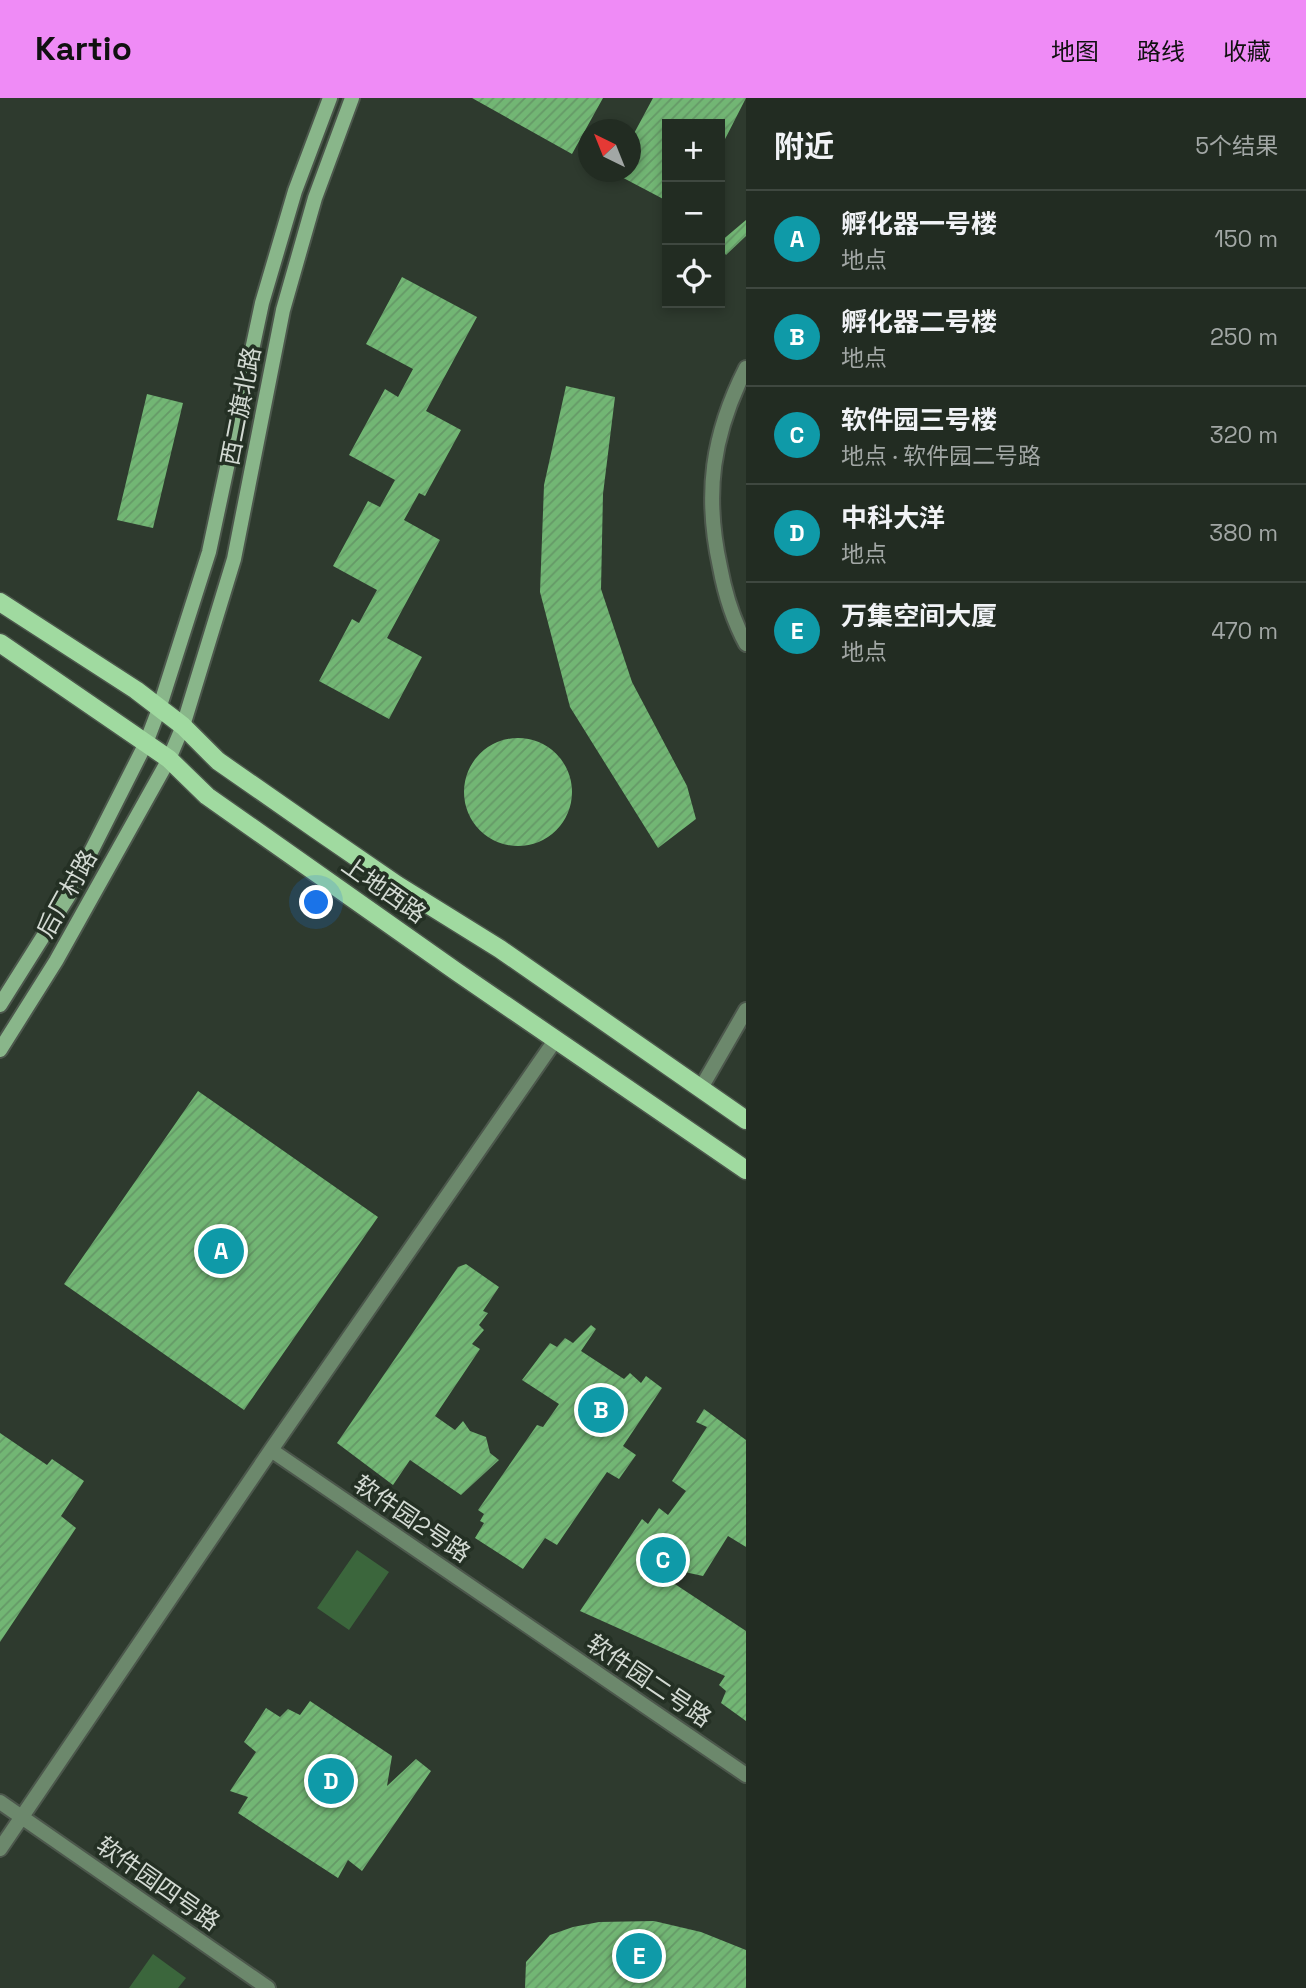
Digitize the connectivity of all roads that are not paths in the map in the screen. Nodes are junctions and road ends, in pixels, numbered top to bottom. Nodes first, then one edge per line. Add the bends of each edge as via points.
1 (330, 98) edge
2 (352, 98) edge
3 (746, 368) edge
4 (0, 602) edge
5 (0, 643) edge
6 (746, 644) edge
7 (159, 709) junction
8 (183, 726) junction
9 (146, 743) junction
10 (169, 758) junction
11 (0, 1006) edge
12 (746, 1010) edge
13 (555, 1039) junction
14 (0, 1050) edge
15 (701, 1088) junction
16 (746, 1120) edge
17 (746, 1170) edge
18 (271, 1450) junction
19 (527, 1625) joint
20 (746, 1775) edge
21 (0, 1802) edge
22 (21, 1817) junction
23 (0, 1849) edge
24 (268, 1988) edge

1 - 7 main road, 西二旗北路 via 295,191 261,303 209,552
2 - 8 main road, 西二旗北路 via 315,198 283,310 234,559
3 - 6 street via 717,443 711,518 725,592
4 - 7 main road, 上地西路
5 - 9 main road, 上地西路
7 - 8 main road, 上地西路
7 - 9 main road, 西二旗北路
8 - 10 main road, 西二旗北路
8 - 15 main road, 上地西路 via 218,761
9 - 10 main road, 上地西路
9 - 11 main road, 后厂村路 via 68,897
10 - 13 main road, 上地西路 via 207,796
10 - 14 main road, 后厂村路 via 56,961
12 - 15 street
13 - 17 main road, 上地西路
13 - 18 street
15 - 16 main road, 上地西路
18 - 19 street, 软件园2号路
18 - 22 street
19 - 20 street, 软件园二号路
21 - 22 street, 软件园四号路
22 - 23 street
22 - 24 street, 软件园四号路

